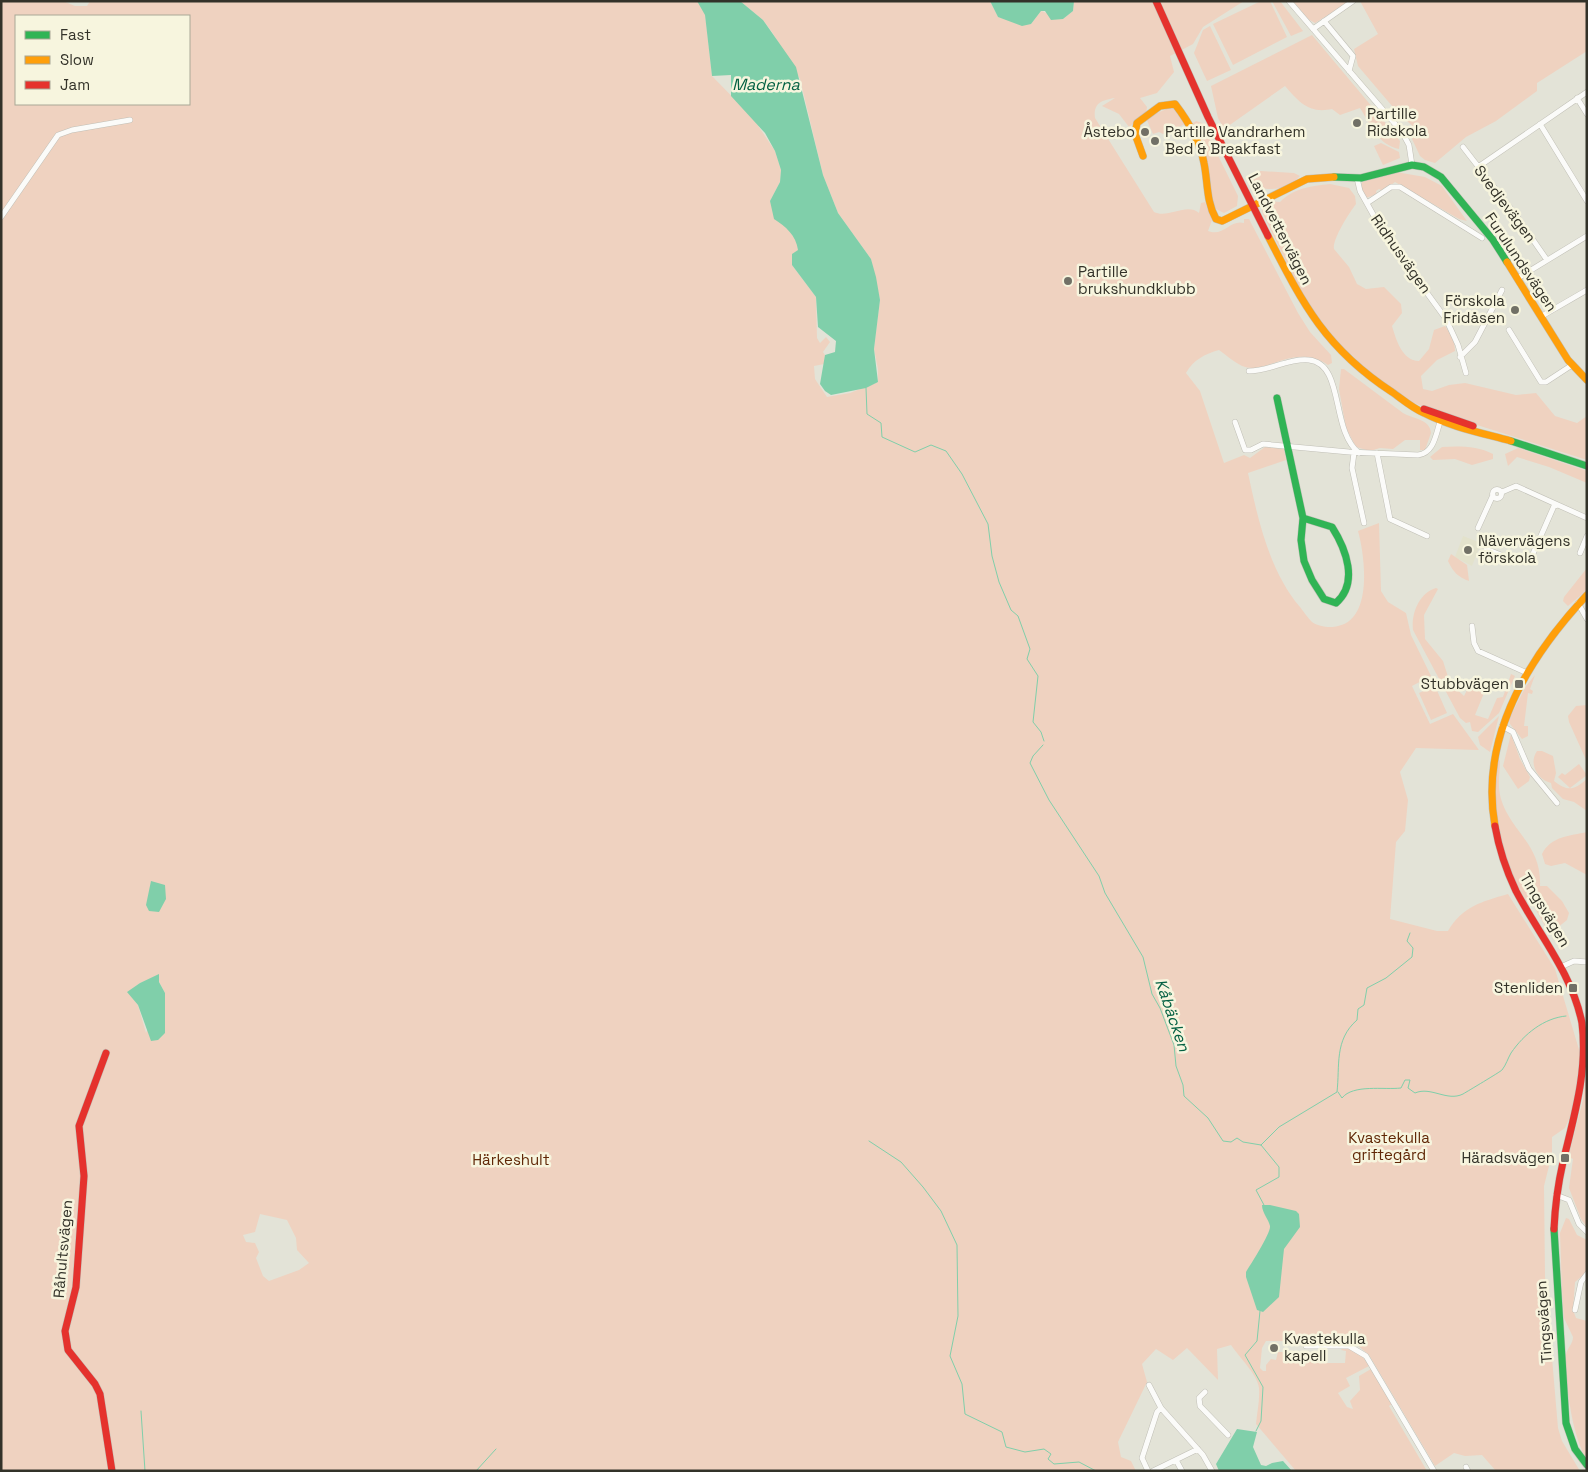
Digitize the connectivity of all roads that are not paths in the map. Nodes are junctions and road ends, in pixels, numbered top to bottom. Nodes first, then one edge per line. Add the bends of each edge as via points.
1 (1156, 1) edge
2 (1289, 1) edge
3 (1353, 1) edge
4 (1324, 22) junction
5 (1313, 29) junction
6 (1349, 71) junction
7 (1587, 92) edge
8 (1577, 98) junction
9 (1587, 114) edge
10 (130, 120) dead end
11 (1540, 124) junction
12 (1463, 147) dead end
13 (1143, 156) dead end
14 (1412, 165) junction
15 (1478, 168) junction
16 (1357, 178) junction
17 (1587, 201) edge
18 (1367, 203) junction
19 (1253, 205) junction
20 (1, 217) edge
21 (1587, 236) edge
22 (1482, 238) dead end
23 (1547, 260) junction
24 (1518, 278) junction
25 (1502, 290) dead end
26 (1587, 290) edge
27 (1542, 316) junction
28 (1509, 330) dead end
29 (1460, 357) junction
30 (1572, 365) junction
31 (1249, 371) dead end
32 (1466, 373) dead end
33 (1587, 380) edge
34 (1277, 398) dead end
35 (1442, 418) junction
36 (1235, 422) dead end
37 (1287, 447) junction
38 (1357, 453) junction
39 (1377, 453) junction
40 (1587, 462) edge
41 (1587, 466) edge
42 (1556, 506) junction
43 (1303, 518) junction
44 (1587, 518) edge
45 (1364, 524) dead end
46 (1478, 528) dead end
47 (1427, 536) dead end
48 (1587, 536) edge
49 (1486, 548) dead end
50 (1580, 553) dead end
51 (1587, 595) edge
52 (1578, 603) junction
53 (1587, 619) edge
54 (1472, 626) dead end
55 (1525, 672) junction
56 (1502, 726) junction
57 (1557, 803) dead end
58 (1587, 962) edge
59 (1563, 966) junction
60 (1585, 1030) edge
61 (106, 1053) dead end
62 (1556, 1196) junction
63 (1587, 1232) edge
64 (1587, 1274) edge
65 (1575, 1310) dead end
66 (1306, 1346) dead end
67 (1148, 1385) dead end
68 (1206, 1392) dead end
69 (1161, 1408) junction
70 (1228, 1435) dead end
71 (1198, 1449) junction
72 (1176, 1460) junction
73 (1587, 1465) edge
74 (112, 1471) edge
75 (1148, 1471) edge
76 (1153, 1471) edge
77 (1182, 1471) edge
78 (1212, 1471) edge
79 (1434, 1471) edge

1 - 19 street, Landvettervägen via 1200,100
2 - 5 street
3 - 4 street
4 - 5 street
4 - 6 street via 1353,56
5 - 6 street
6 - 14 street via 1402,132 1409,145
7 - 8 street
8 - 9 street
8 - 11 street
10 - 20 street via 58,135
11 - 15 street
11 - 17 street
12 - 15 street, Svedjevägen
13 - 19 street via 1135,125 1146,115 1173,103 1198,145 1208,202 1216,219 1222,221
14 - 16 street
14 - 24 street, Furulundsvägen via 1424,167 1441,177 1493,240
15 - 23 street, Svedjevägen
16 - 18 street, Ridhusvägen
16 - 19 street via 1321,176 1307,179
18 - 22 street via 1390,187 1400,186
18 - 29 street, Ridhusvägen via 1384,234 1446,319
19 - 35 street, Landvettervägen via 1301,300 1321,330 1355,366 1388,391 1409,405
21 - 23 street
23 - 24 street
24 - 27 street, Furulundsvägen
25 - 29 street via 1475,342
26 - 27 street
27 - 30 street, Furulundsvägen
28 - 30 street via 1541,382
29 - 32 street, Ridhusvägen
30 - 33 street, Furulundsvägen
31 - 38 street via 1303,360 1321,365 1331,378 1345,437
34 - 37 street
35 - 39 street via 1435,441 1425,454
35 - 40 street, Landvettervägen
35 - 41 street, Landvettervägen
36 - 37 street via 1245,450 1264,444
37 - 38 street
37 - 43 street
38 - 39 street
38 - 45 street via 1352,468
39 - 47 street via 1390,519
42 - 44 street
42 - 46 street via 1516,486 1502,492 1499,499 1493,495
42 - 49 street via 1528,561 1516,561
43 - 43 street via 1332,527 1344,546 1348,577 1345,593 1336,603 1324,599 1304,562 1300,536
48 - 50 street
51 - 52 street, Tingsvägen
52 - 53 street
52 - 55 street, Tingsvägen via 1546,639
54 - 55 street via 1478,651
55 - 56 street, Tingsvägen
56 - 57 street via 1513,732 1526,763
56 - 59 street, Tingsvägen via 1491,784 1498,848 1516,891
58 - 59 street
59 - 60 street, Tingsvägen
60 - 62 street, Tingsvägen via 1583,1085
61 - 74 street, Råhultsvägen via 80,1126 84,1176 76,1286 65,1331 68,1350 100,1394
62 - 63 street via 1569,1200 1579,1224
62 - 73 street, Tingsvägen via 1553,1254 1565,1412 1571,1439
64 - 65 street via 1581,1282
66 - 79 street via 1349,1346 1366,1356
67 - 69 street
68 - 70 street via 1199,1398 1200,1406
69 - 71 street
69 - 75 street via 1142,1458
71 - 72 street
71 - 78 street
72 - 76 street
72 - 77 street

